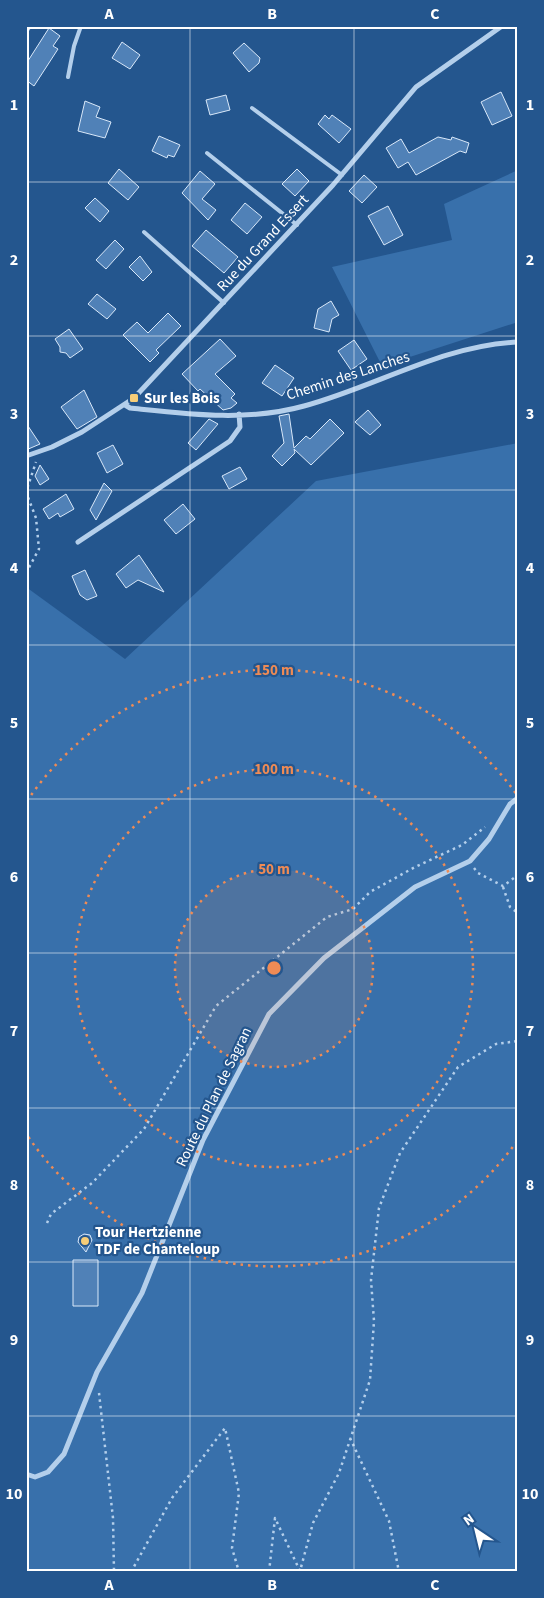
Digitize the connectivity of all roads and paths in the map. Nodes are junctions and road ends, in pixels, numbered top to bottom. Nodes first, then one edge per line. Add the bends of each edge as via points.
1 (30, 26) edge
2 (81, 26) edge
3 (490, 26) edge
4 (502, 26) edge
5 (496, 30) junction
6 (26, 32) edge
7 (68, 77) dead end
8 (252, 108) dead end
9 (206, 153) dead end
10 (342, 175) junction
11 (297, 225) junction
12 (144, 232) dead end
13 (224, 303) junction
14 (518, 342) edge
15 (125, 405) junction
16 (239, 414) junction
17 (40, 451) junction
18 (26, 456) edge
19 (78, 542) dead end
20 (26, 573) edge
21 (518, 798) edge
22 (491, 821) dead end
23 (470, 861) junction
24 (518, 875) edge
25 (503, 886) junction
26 (518, 913) edge
27 (518, 1041) edge
28 (47, 1223) dead end
29 (97, 1372) junction
30 (350, 1436) junction
31 (26, 1474) edge
32 (114, 1572) edge
33 (131, 1572) edge
34 (239, 1572) edge
35 (269, 1572) edge
36 (399, 1572) edge

1 - 6 lane
2 - 7 lane
3 - 5 street
4 - 5 street, Rue du Grand Essert
5 - 10 street, Rue du Grand Essert via 416,87
8 - 10 lane
9 - 11 lane
10 - 11 street, Rue du Grand Essert
11 - 13 street, Rue du Grand Essert
12 - 13 lane
13 - 15 street, Rue du Grand Essert
14 - 16 street, Chemin des Lanches via 476,348 303,406 270,413
15 - 16 street, Chemin des Lanches via 183,414
15 - 17 street, Rue du Grand Essert via 82,432
16 - 19 street via 240,426 230,441
17 - 18 street, Rue du Grand Essert
17 - 20 path via 26,492 36,518 40,549
21 - 23 street, Route du Plan de Sagran via 510,804 489,839
22 - 28 path via 462,846 370,892 353,909 327,917 216,1006 144,1129 92,1183 51,1214
23 - 25 path via 478,873
23 - 29 street, Route du Plan de Sagran via 415,887 324,958 270,1014 203,1140 142,1293
24 - 25 path
25 - 26 path via 510,907
27 - 30 path via 496,1044 458,1067 400,1153 379,1208 371,1280 374,1321 370,1380
29 - 31 street, Route du Plan de Sagran via 64,1454 48,1472 35,1477
29 - 32 path via 113,1518
30 - 35 path via 339,1473 313,1523 300,1571 275,1518
30 - 36 path via 389,1521
33 - 34 path via 172,1498 224,1428 238,1493 232,1548

